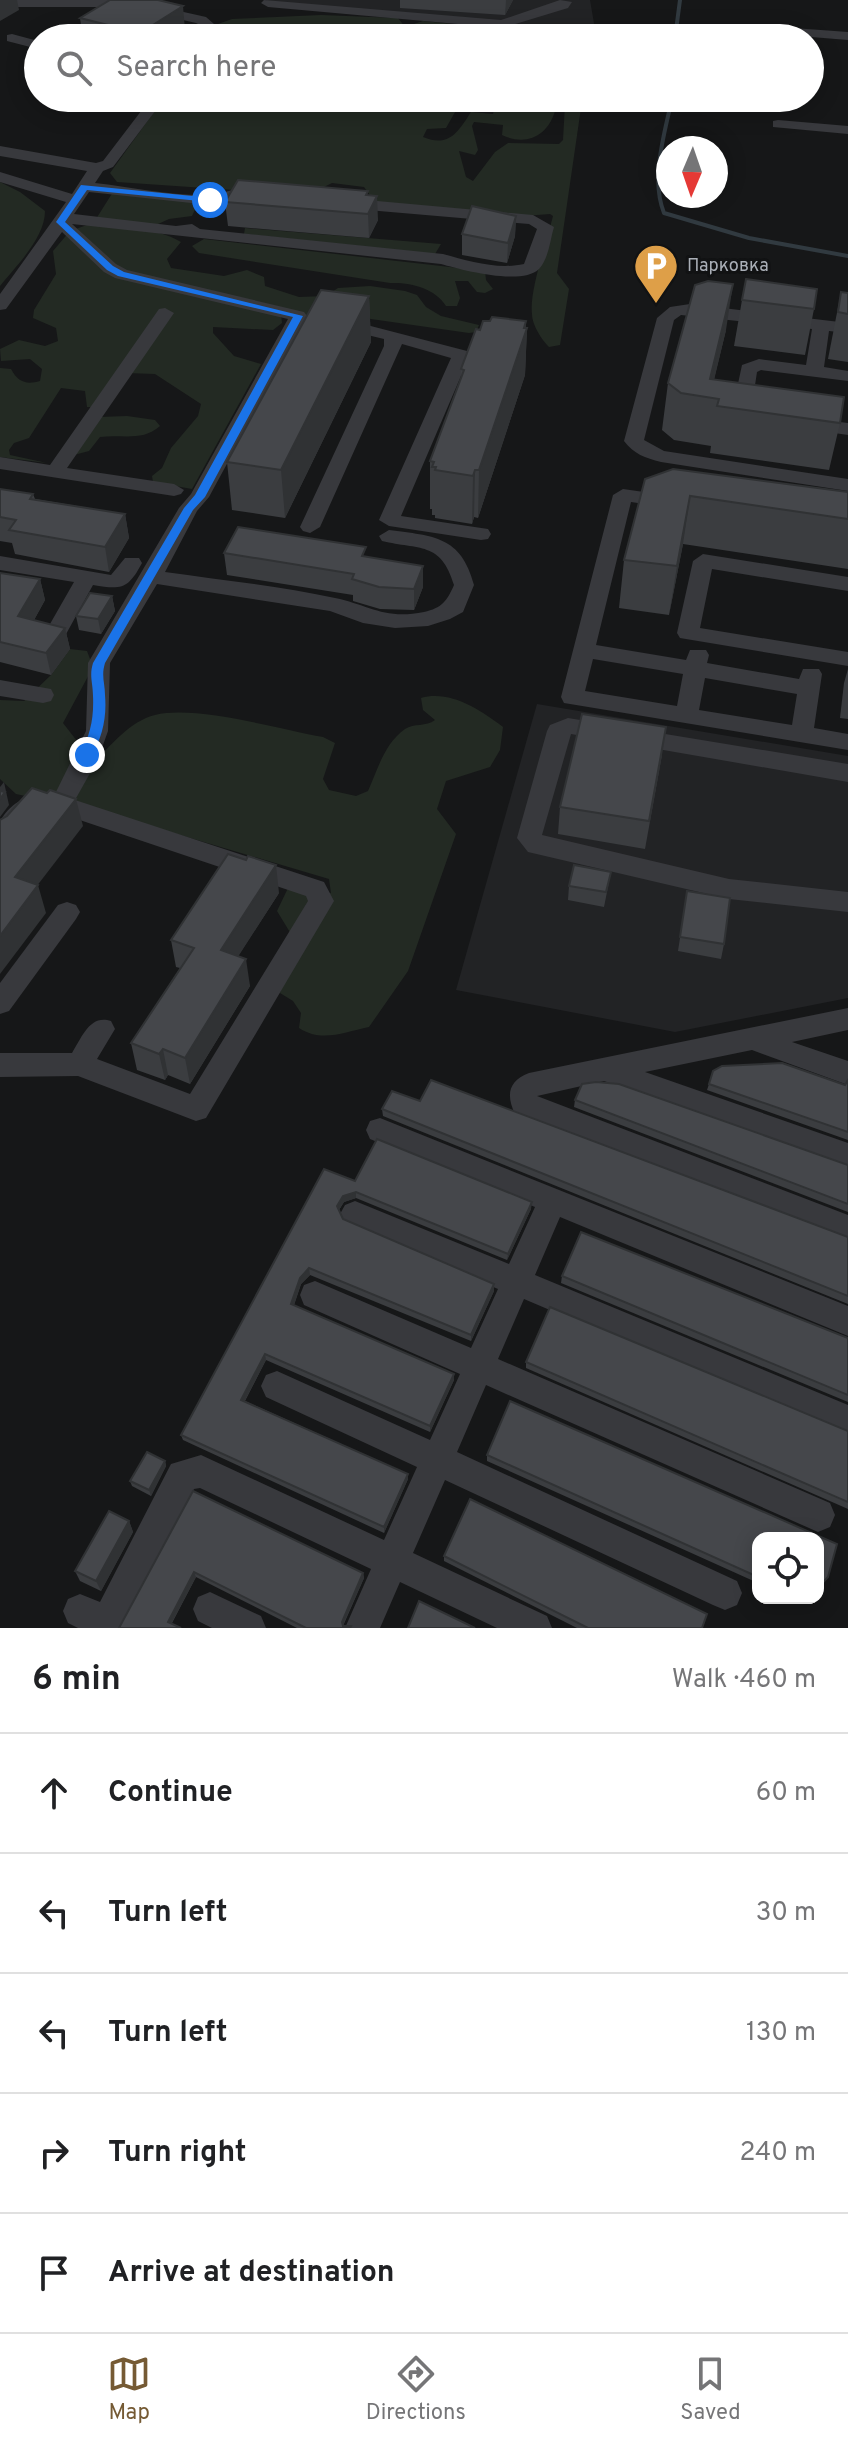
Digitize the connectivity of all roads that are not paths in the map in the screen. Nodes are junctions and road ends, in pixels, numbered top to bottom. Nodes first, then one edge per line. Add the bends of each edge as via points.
1 (371, 0) edge
2 (121, 1) edge
3 (9, 2) edge
4 (565, 2) dead end
5 (268, 3) dead end
6 (361, 11) junction
7 (64, 17) dead end
8 (207, 24) edge
9 (824, 34) edge
10 (848, 36) edge
11 (12, 38) dead end
12 (24, 41) edge
13 (147, 112) edge
14 (778, 124) dead end
15 (848, 130) edge
16 (0, 151) edge
17 (97, 168) junction
18 (0, 177) edge
19 (80, 194) junction
20 (281, 197) edge
21 (210, 200) junction
22 (328, 201) edge
23 (62, 220) junction
24 (176, 231) junction
25 (0, 305) edge
26 (165, 313) dead end
27 (298, 316) junction
28 (821, 325) junction
29 (848, 328) edge
30 (393, 336) junction
31 (814, 372) junction
32 (848, 376) edge
33 (848, 429) edge
34 (0, 463) edge
35 (55, 471) junction
36 (848, 485) edge
37 (174, 490) dead end
38 (698, 506) edge
39 (310, 527) dead end
40 (481, 534) dead end
41 (389, 536) dead end
42 (0, 563) edge
43 (132, 563) dead end
44 (154, 571) junction
45 (87, 577) junction
46 (848, 584) edge
47 (57, 631) edge
48 (702, 635) junction
49 (584, 650) junction
50 (813, 653) junction
51 (848, 659) edge
52 (695, 669) junction
53 (0, 688) edge
54 (809, 688) junction
55 (43, 695) dead end
56 (686, 716) junction
57 (802, 735) junction
58 (848, 742) edge
59 (848, 773) edge
60 (61, 805) junction
61 (0, 840) edge
62 (848, 902) edge
63 (67, 912) dead end
64 (0, 1003) edge
65 (848, 1019) edge
66 (102, 1029) dead end
67 (752, 1039) junction
68 (79, 1064) junction
69 (0, 1065) edge
70 (603, 1069) junction
71 (848, 1073) edge
72 (380, 1130) dead end
73 (848, 1156) edge
74 (553, 1200) junction
75 (355, 1214) dead end
76 (848, 1228) edge
77 (517, 1282) junction
78 (315, 1295) dead end
79 (848, 1321) edge
80 (479, 1367) junction
81 (277, 1386) dead end
82 (848, 1421) edge
83 (437, 1460) junction
84 (818, 1515) dead end
85 (392, 1561) junction
86 (725, 1593) dead end
87 (210, 1609) dead end
88 (80, 1611) dead end
89 (249, 1628) edge
90 (362, 1628) edge
91 (535, 1628) edge

1 - 6 street
2 - 3 street
2 - 8 street
3 - 7 street
4 - 6 street via 502,24
5 - 6 street
9 - 10 street
11 - 12 street
13 - 17 street via 108,164
14 - 15 street
16 - 17 street
17 - 19 street
18 - 19 street
19 - 21 street
19 - 23 street
20 - 21 street via 234,193
21 - 24 street via 193,228
22 - 24 street via 533,220 546,227 534,266 515,271
23 - 24 street
23 - 25 street
23 - 27 street via 121,274
26 - 35 street
27 - 30 street
27 - 44 street
28 - 29 street
28 - 31 street
28 - 36 street via 676,311 666,318 634,441 661,456
30 - 39 street
30 - 40 street via 461,355 389,520
31 - 32 street
31 - 33 street via 759,364 748,369 742,407 755,416
34 - 35 street
35 - 37 street
38 - 49 street via 623,495
41 - 44 street via 441,545 454,556 464,585 455,607 435,618 408,622 347,612 335,605 163,580
42 - 45 street
43 - 45 street via 114,582
44 - 60 street via 99,663 98,729
45 - 47 street
46 - 48 street via 703,561 688,633
48 - 50 street
48 - 52 street
49 - 52 street
49 - 56 street via 572,697
50 - 51 street
50 - 54 street
52 - 54 street
52 - 56 street
53 - 55 street
54 - 57 street
56 - 57 street
57 - 58 street
59 - 62 street via 568,726 558,731 529,838 537,845 729,889
60 - 61 street via 47,800 27,806
60 - 68 street via 315,889 321,901 196,1109
63 - 64 street
65 - 67 street
66 - 68 street
67 - 70 street
67 - 71 street
68 - 69 street
70 - 73 street
70 - 76 street via 529,1085 522,1093 525,1105
72 - 74 street
74 - 77 street
74 - 79 street
75 - 77 street
77 - 80 street
77 - 82 street
78 - 80 street
80 - 83 street
80 - 84 street
81 - 83 street
83 - 85 street
83 - 86 street
85 - 88 street via 201,1471 183,1476 111,1616 101,1621
85 - 90 street
85 - 91 street
87 - 89 street

